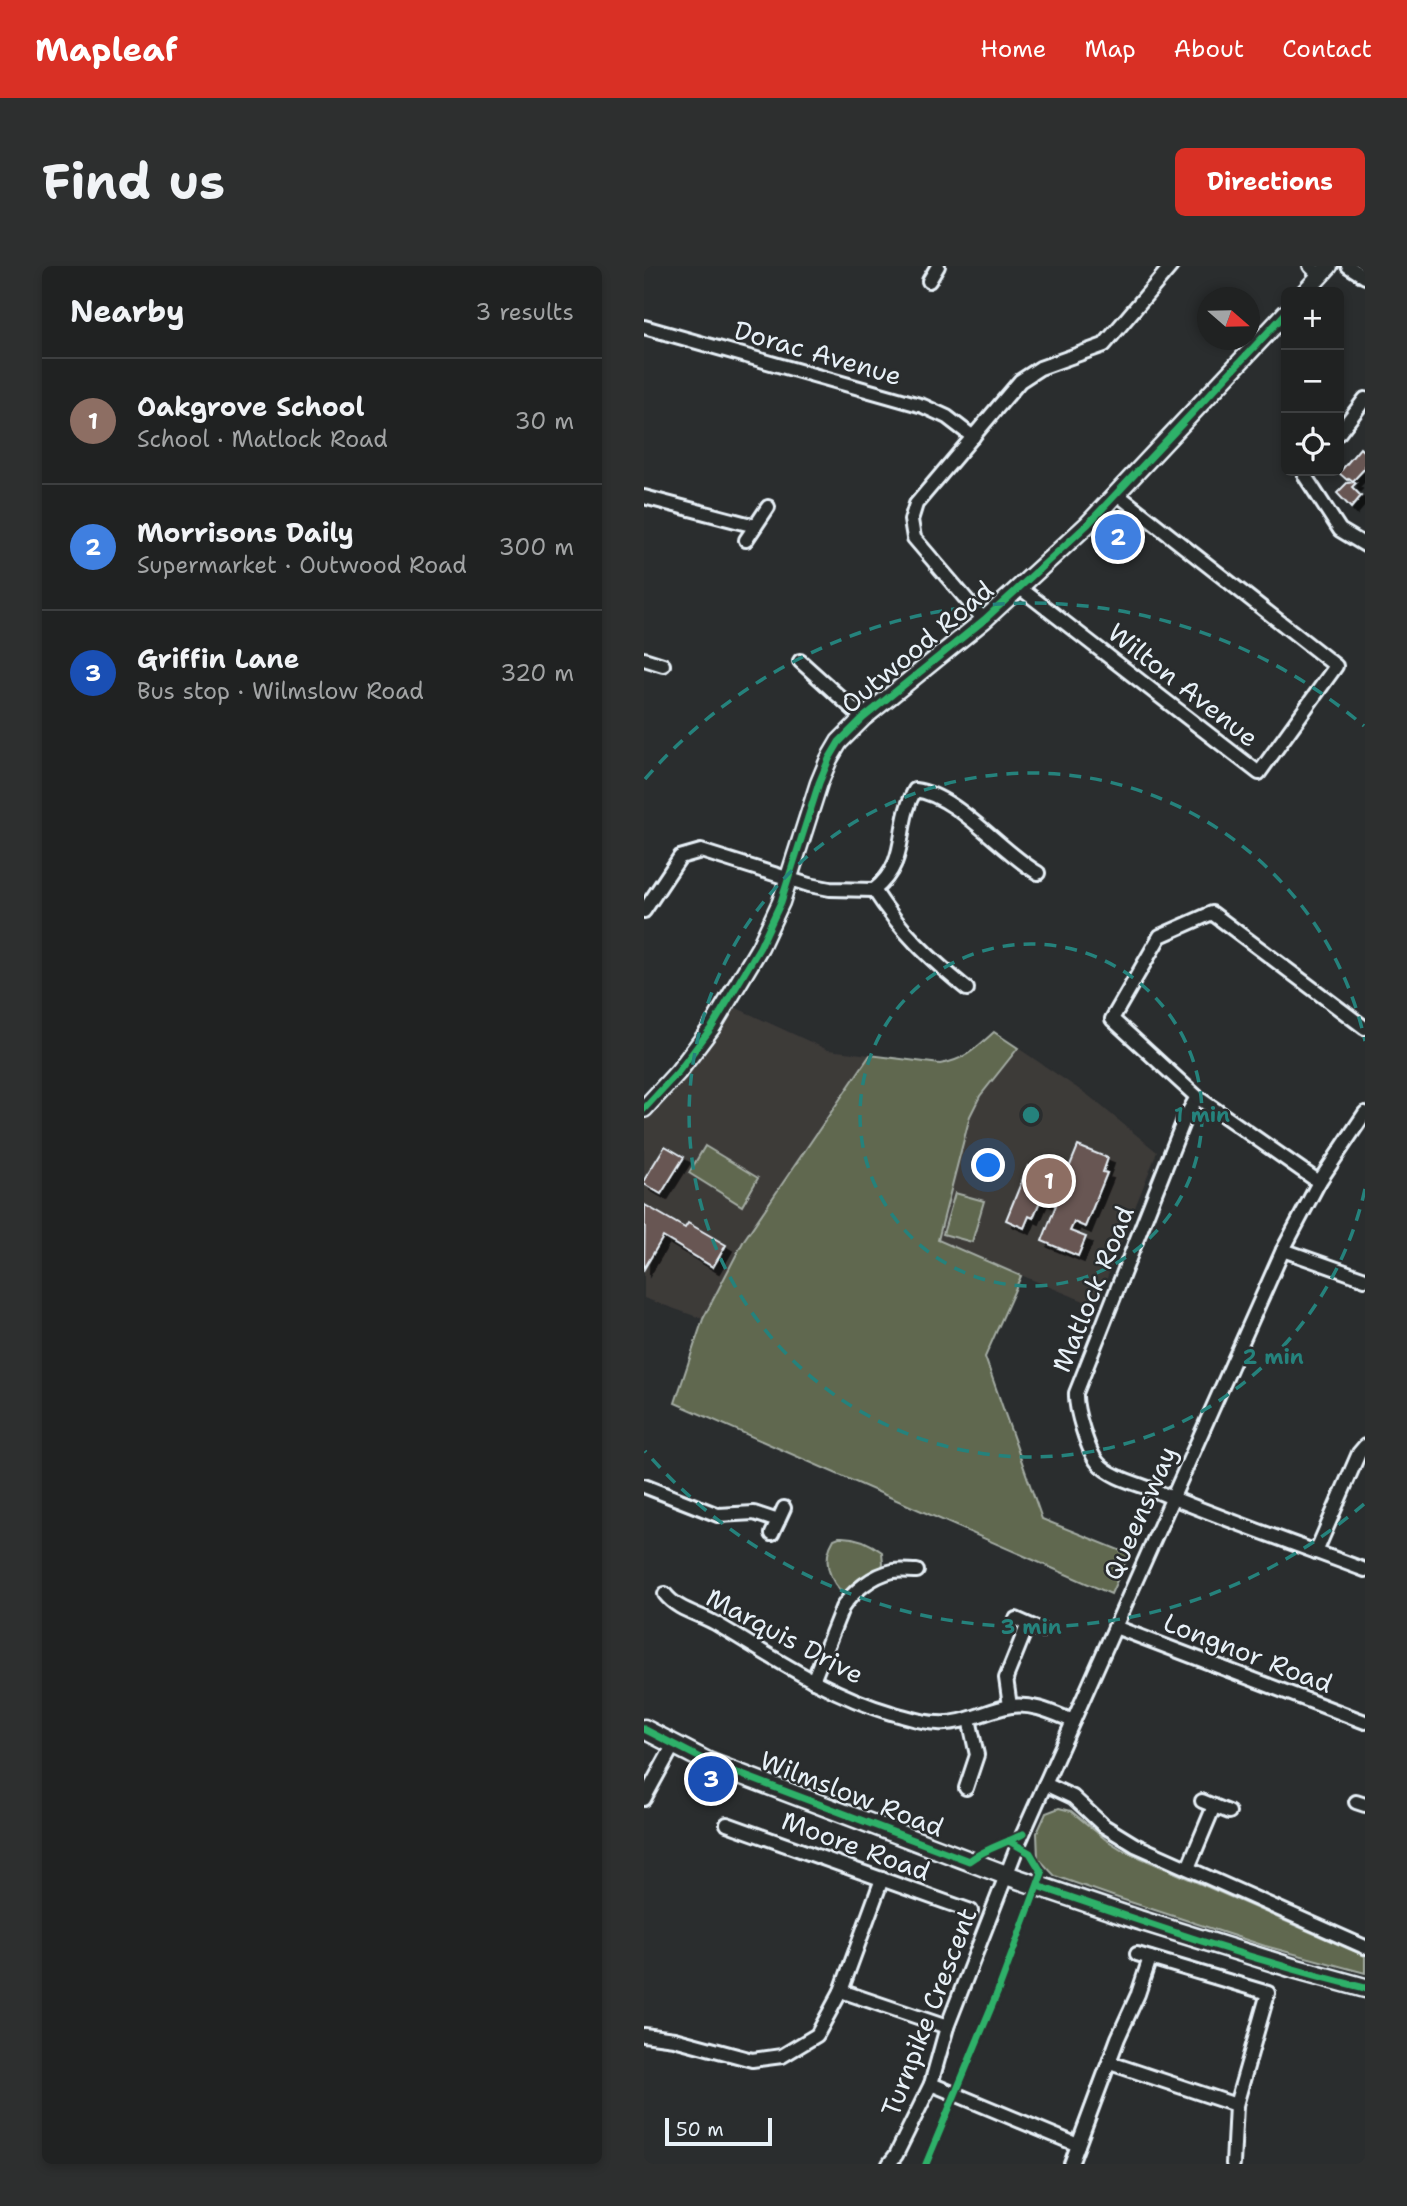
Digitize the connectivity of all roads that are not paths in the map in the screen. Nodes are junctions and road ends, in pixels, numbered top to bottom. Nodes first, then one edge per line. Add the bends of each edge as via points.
1 (938, 266) edge
2 (1171, 266) edge
3 (1348, 266) edge
4 (1320, 269) edge
5 (1365, 277) edge
6 (929, 281) dead end
7 (1308, 287) edge
8 (1281, 318) edge
9 (644, 327) edge
10 (1365, 400) edge
11 (1344, 427) edge
12 (973, 437) junction
13 (1305, 476) edge
14 (1117, 494) junction
15 (644, 497) edge
16 (768, 507) dead end
17 (755, 526) junction
18 (746, 540) dead end
19 (1365, 545) edge
20 (1020, 588) junction
21 (984, 620) junction
22 (644, 659) edge
23 (800, 661) dead end
24 (663, 665) dead end
25 (863, 718) junction
26 (1038, 873) dead end
27 (789, 878) junction
28 (874, 890) junction
29 (644, 911) edge
30 (967, 989) dead end
31 (1365, 1028) edge
32 (1196, 1097) junction
33 (647, 1100) edge
34 (1365, 1113) edge
35 (1319, 1182) junction
36 (1283, 1250) junction
37 (1365, 1279) edge
38 (1365, 1446) edge
39 (644, 1486) edge
40 (1171, 1498) junction
41 (784, 1508) dead end
42 (778, 1521) junction
43 (772, 1534) dead end
44 (1317, 1552) junction
45 (1365, 1570) edge
46 (917, 1571) dead end
47 (665, 1594) dead end
48 (1115, 1627) junction
49 (1041, 1630) dead end
50 (813, 1681) junction
51 (1010, 1706) junction
52 (969, 1719) junction
53 (1073, 1721) junction
54 (1365, 1721) edge
55 (644, 1729) edge
56 (673, 1746) junction
57 (1045, 1784) junction
58 (966, 1788) dead end
59 (644, 1799) edge
60 (1229, 1812) dead end
61 (727, 1824) dead end
62 (1188, 1868) junction
63 (1006, 1875) junction
64 (882, 1879) junction
65 (971, 1911) dead end
66 (1365, 1947) edge
67 (1137, 1954) dead end
68 (1150, 1958) junction
69 (1365, 1988) edge
70 (841, 1991) junction
71 (947, 2027) junction
72 (644, 2035) edge
73 (1110, 2063) junction
74 (931, 2084) junction
75 (1236, 2105) junction
76 (1078, 2145) junction
77 (889, 2164) edge
78 (1071, 2164) edge
79 (1233, 2164) edge

1 - 6 street
2 - 12 street via 1104,345 1030,373
3 - 5 street
4 - 7 street
8 - 14 street, Outwood Road
9 - 12 street, Dorac Avenue via 923,406
10 - 11 street
12 - 21 street via 916,504 911,520 920,547
13 - 19 street via 1340,530
14 - 20 street, Outwood Road
14 - 20 street, Wilton Avenue via 1336,666 1259,773
15 - 17 street
16 - 17 street
17 - 18 street
20 - 21 street, Outwood Road
21 - 25 street, Outwood Road
22 - 24 street
23 - 25 street
25 - 27 street, Outwood Road via 828,759
26 - 28 street via 953,806 915,790 906,804 897,861
27 - 28 street via 830,889
27 - 29 street via 715,854 690,852 680,857
27 - 33 street, Outwood Road via 769,930 734,993 687,1061
28 - 30 street via 901,930
31 - 32 street via 1212,913 1160,936 1112,1019
32 - 35 street
32 - 40 street, Matlock Road via 1076,1393 1075,1406 1098,1463
34 - 35 street, Queensway
35 - 36 street, Queensway
36 - 37 street
36 - 40 street, Queensway
38 - 44 street
39 - 42 street via 718,1515 754,1513
40 - 44 street, Matlock Road
40 - 48 street, Queensway
41 - 42 street
42 - 43 street
44 - 45 street, Matlock Road
46 - 50 street via 880,1576 848,1599
47 - 50 street, Marquis Drive
48 - 53 street, Queensway
48 - 54 street, Longnor Road
49 - 51 street via 1022,1622 1006,1678
50 - 52 street, Marquis Drive via 860,1703 913,1719 941,1724
51 - 52 street, Marquis Drive
51 - 53 street, Marquis Drive via 1043,1709
52 - 58 street via 977,1755
53 - 57 street, Queensway
55 - 56 main road, Wilmslow Road
56 - 59 street
56 - 63 main road, Wilmslow Road
57 - 62 street via 1073,1797 1116,1834
57 - 63 street, Queensway
60 - 62 street via 1208,1804
61 - 64 street, Moore Road
62 - 66 street
63 - 69 main road, Wilmslow Road
63 - 71 street, Turnpike Crescent
64 - 65 street, Moore Road
64 - 70 street
67 - 68 street
68 - 73 street
68 - 75 street via 1268,1993
70 - 71 street
70 - 72 street via 817,2035 782,2056 752,2060
71 - 74 street, Turnpike Crescent
73 - 75 street
73 - 76 street
74 - 76 street
74 - 77 street, Turnpike Crescent
75 - 79 street
76 - 78 street

